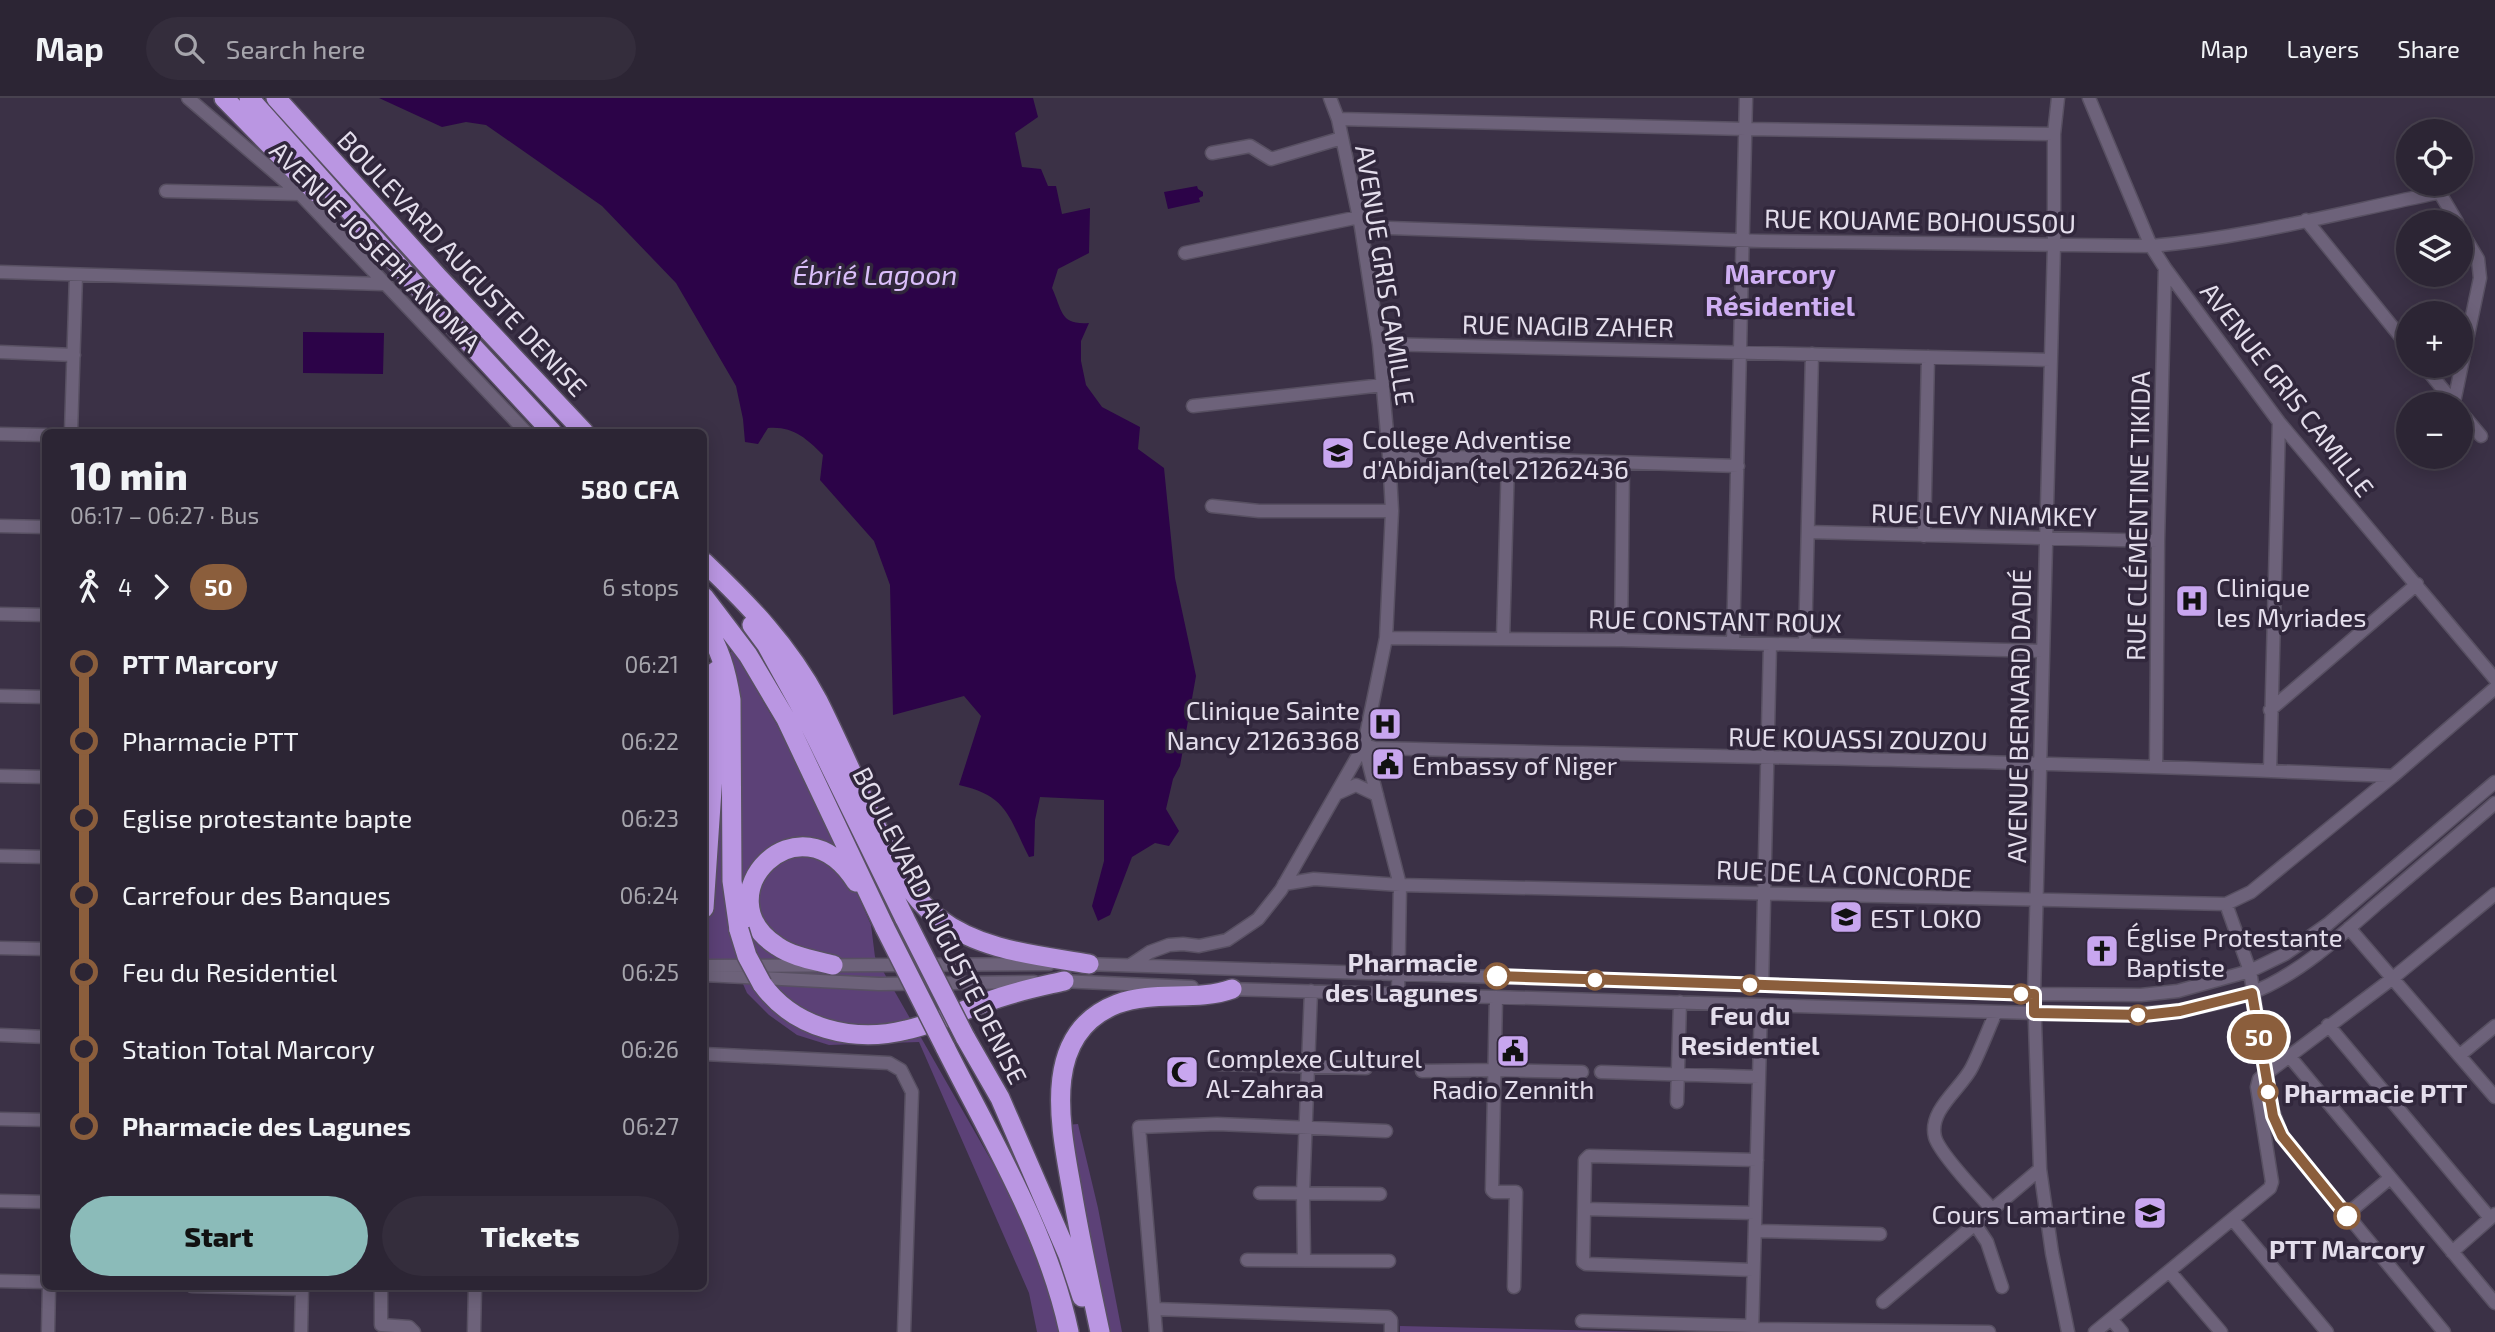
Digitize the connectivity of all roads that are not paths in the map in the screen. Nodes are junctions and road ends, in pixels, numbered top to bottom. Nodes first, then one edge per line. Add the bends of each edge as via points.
1 (188, 98) edge
2 (224, 98) edge
3 (248, 98) edge
4 (276, 98) edge
5 (1330, 98) edge
6 (1746, 98) edge
7 (2058, 98) edge
8 (2090, 98) edge
9 (1338, 119) junction
10 (1745, 130) junction
11 (2054, 134) junction
12 (1342, 138) junction
13 (1212, 153) dead end
14 (166, 191) dead end
15 (300, 194) junction
16 (2449, 210) edge
17 (2305, 220) junction
18 (1360, 222) junction
19 (1744, 240) junction
20 (2054, 245) junction
21 (2151, 246) junction
22 (2473, 251) edge
23 (1185, 253) dead end
24 (2165, 268) junction
25 (0, 272) edge
26 (76, 275) junction
27 (414, 283) junction
28 (383, 284) junction
29 (2396, 331) edge
30 (1379, 344) junction
31 (0, 352) edge
32 (1740, 352) junction
33 (1812, 354) junction
34 (74, 355) junction
35 (1928, 357) junction
36 (2050, 360) junction
37 (2434, 378) edge
38 (1383, 384) junction
39 (2445, 392) edge
40 (2459, 392) edge
41 (1193, 405) dead end
42 (2279, 422) junction
43 (2473, 426) edge
44 (71, 429) edge
45 (523, 429) edge
46 (549, 429) edge
47 (581, 429) edge
48 (0, 434) edge
49 (42, 435) edge
50 (2481, 436) dead end
51 (1390, 455) junction
52 (1508, 460) junction
53 (1623, 463) junction
54 (1738, 466) junction
55 (1212, 506) dead end
56 (1392, 511) junction
57 (0, 526) edge
58 (42, 527) edge
59 (1808, 532) junction
60 (1924, 536) junction
61 (2045, 539) junction
62 (2158, 541) junction
63 (707, 565) edge
64 (707, 566) edge
65 (2417, 583) junction
66 (707, 601) edge
67 (0, 614) edge
68 (42, 615) edge
69 (707, 629) edge
70 (707, 636) edge
71 (1386, 638) junction
72 (1503, 639) junction
73 (1621, 640) junction
74 (1733, 642) junction
75 (1770, 643) junction
76 (1805, 645) junction
77 (2043, 651) junction
78 (2495, 680) edge
79 (2495, 688) edge
80 (0, 696) edge
81 (42, 697) edge
82 (2270, 710) junction
83 (1364, 745) junction
84 (1767, 759) junction
85 (2040, 765) junction
86 (2156, 766) junction
87 (2270, 771) junction
88 (0, 776) edge
89 (2393, 776) junction
90 (42, 777) edge
91 (2495, 782) edge
92 (1335, 794) junction
93 (1377, 795) junction
94 (2495, 803) edge
95 (1302, 852) junction
96 (0, 856) edge
97 (42, 858) edge
98 (707, 864) edge
99 (1314, 879) junction
100 (1284, 884) junction
101 (1400, 885) junction
102 (1764, 893) junction
103 (2495, 894) edge
104 (2036, 901) junction
105 (2225, 904) junction
106 (885, 928) junction
107 (2349, 928) junction
108 (0, 948) edge
109 (42, 949) edge
110 (1089, 964) junction
111 (1131, 964) junction
112 (833, 965) junction
113 (707, 966) edge
114 (2250, 971) junction
115 (1398, 973) junction
116 (707, 975) edge
117 (2393, 978) junction
118 (1064, 981) junction
119 (1762, 985) junction
120 (1232, 989) junction
121 (1311, 991) junction
122 (2252, 993) junction
123 (1398, 994) junction
124 (2034, 994) junction
125 (1496, 997) junction
126 (1680, 1002) junction
127 (1761, 1005) junction
128 (1996, 1012) junction
129 (2034, 1013) junction
130 (2328, 1025) junction
131 (2495, 1026) edge
132 (0, 1035) edge
133 (42, 1037) edge
134 (707, 1054) edge
135 (2460, 1055) junction
136 (2290, 1057) junction
137 (1217, 1064) dead end
138 (1309, 1066) junction
139 (1366, 1068) dead end
140 (1495, 1070) junction
141 (1422, 1071) dead end
142 (1582, 1072) dead end
143 (1601, 1072) dead end
144 (1678, 1074) junction
145 (2265, 1074) junction
146 (1759, 1077) junction
147 (2495, 1097) edge
148 (1677, 1102) dead end
149 (0, 1119) edge
150 (42, 1120) edge
151 (1305, 1128) junction
152 (1386, 1131) dead end
153 (1757, 1160) junction
154 (2040, 1169) junction
155 (2390, 1178) junction
156 (1260, 1193) dead end
157 (1303, 1193) junction
158 (1380, 1194) dead end
159 (0, 1201) edge
160 (42, 1202) edge
161 (1584, 1209) junction
162 (1992, 1209) junction
163 (1755, 1213) junction
164 (2346, 1215) junction
165 (2492, 1216) edge
166 (2233, 1220) junction
167 (1975, 1224) junction
168 (1755, 1231) junction
169 (1880, 1234) dead end
170 (2452, 1252) junction
171 (1304, 1259) junction
172 (1247, 1260) dead end
173 (1389, 1261) dead end
174 (1753, 1270) junction
175 (2169, 1270) junction
176 (0, 1281) edge
177 (42, 1284) edge
178 (1514, 1287) dead end
179 (2001, 1287) dead end
180 (47, 1290) edge
181 (302, 1290) edge
182 (381, 1290) edge
183 (475, 1290) edge
184 (1883, 1302) dead end
185 (2495, 1303) edge
186 (1154, 1309) junction
187 (2111, 1319) junction
188 (1582, 1321) dead end
189 (1752, 1329) edge
190 (48, 1332) edge
191 (301, 1332) edge
192 (414, 1332) edge
193 (474, 1332) edge
194 (904, 1332) edge
195 (1069, 1332) edge
196 (1092, 1332) edge
197 (1100, 1332) edge
198 (1156, 1332) edge
199 (1391, 1332) edge
200 (1989, 1332) edge
201 (2068, 1332) edge
202 (2095, 1332) edge
203 (2122, 1332) edge
204 (2221, 1332) edge
205 (2327, 1332) edge
206 (2444, 1332) edge

1 - 15 street, AVENUE JOSEPH ANOMA
2 - 27 highway via 377,253
3 - 27 highway, BOULEVARD AUGUSTE DENISE
4 - 47 highway, BOULEVARD AUGUSTE DENISE
5 - 9 street, AVENUE GRIS CAMILLE
6 - 10 street
7 - 11 street, AVENUE BERNARD DADIÉ
8 - 21 street, AVENUE GRIS CAMILLE
9 - 10 street
9 - 12 street, AVENUE GRIS CAMILLE
10 - 11 street
10 - 19 street
11 - 20 street, AVENUE BERNARD DADIÉ
12 - 13 street via 1271,159 1250,146
12 - 18 street, AVENUE GRIS CAMILLE
14 - 15 street
15 - 28 street, AVENUE JOSEPH ANOMA
16 - 17 street, RUE KOUAME BOHOUSSOU via 2437,193
17 - 21 street, RUE KOUAME BOHOUSSOU
17 - 29 street
18 - 19 street, RUE KOUAME BOHOUSSOU
18 - 23 street, RUE KOUAME BOHOUSSOU
18 - 30 street, AVENUE GRIS CAMILLE
19 - 20 street, RUE KOUAME BOHOUSSOU
19 - 32 street
20 - 21 street, RUE KOUAME BOHOUSSOU
20 - 36 street, AVENUE BERNARD DADIÉ
21 - 24 street, AVENUE GRIS CAMILLE
22 - 40 street via 2480,278
24 - 42 street, AVENUE GRIS CAMILLE
24 - 62 street, RUE CLÉMENTINE TIKIDA
25 - 26 street
26 - 28 street
26 - 34 street
27 - 46 highway, BOULEVARD AUGUSTE DENISE
28 - 45 street, AVENUE JOSEPH ANOMA
30 - 32 street, RUE NAGIB ZAHER
30 - 38 street, AVENUE GRIS CAMILLE
31 - 34 street
32 - 33 street, RUE NAGIB ZAHER
32 - 54 street
33 - 35 street, RUE NAGIB ZAHER
33 - 59 street
34 - 44 street
35 - 36 street, RUE NAGIB ZAHER
35 - 60 street
36 - 61 street, AVENUE BERNARD DADIÉ
37 - 39 street
38 - 41 street
38 - 51 street, AVENUE GRIS CAMILLE
42 - 65 street, AVENUE GRIS CAMILLE
42 - 82 street
43 - 50 street
48 - 49 street
51 - 52 street
51 - 56 street, AVENUE GRIS CAMILLE
52 - 53 street
52 - 72 street
53 - 54 street
53 - 73 street
54 - 74 street
55 - 56 street via 1259,511
56 - 71 street, AVENUE GRIS CAMILLE
57 - 58 street
59 - 60 street, RUE LEVY NIAMKEY
59 - 76 street
60 - 61 street, RUE LEVY NIAMKEY
61 - 62 street, RUE LEVY NIAMKEY
61 - 77 street, AVENUE BERNARD DADIÉ
62 - 86 street, RUE CLÉMENTINE TIKIDA
63 - 110 highway via 784,647 817,699 897,869 937,918 989,945
64 - 196 highway, BOULEVARD AUGUSTE DENISE, bridge via 766,644 802,709 965,1037 1000,1098 1068,1255
65 - 78 street, AVENUE GRIS CAMILLE
65 - 82 street
66 - 106 highway, BOULEVARD AUGUSTE DENISE via 786,719
67 - 68 street
69 - 118 highway, bridge via 720,650 731,700 733,881 739,930 747,956 772,998 810,1023 835,1031 882,1035
70 - 98 highway via 716,671 717,716
71 - 72 street, RUE CONSTANT ROUX
71 - 83 street, AVENUE GRIS CAMILLE
72 - 73 street, RUE CONSTANT ROUX
73 - 74 street, RUE CONSTANT ROUX
74 - 75 street, RUE CONSTANT ROUX
75 - 76 street, RUE CONSTANT ROUX
75 - 84 street
76 - 77 street, RUE CONSTANT ROUX
77 - 85 street, AVENUE BERNARD DADIÉ
79 - 89 street, RUE DE LA CONCORDE
80 - 81 street
82 - 87 street
83 - 84 street, RUE KOUASSI ZOUZOU
83 - 92 street, AVENUE GRIS CAMILLE
83 - 93 street
84 - 85 street, RUE KOUASSI ZOUZOU
84 - 102 street
85 - 86 street, RUE KOUASSI ZOUZOU
85 - 104 street, AVENUE BERNARD DADIÉ
86 - 87 street, RUE KOUASSI ZOUZOU
87 - 89 street, RUE KOUASSI ZOUZOU
88 - 90 street
89 - 105 street, RUE DE LA CONCORDE via 2251,892
91 - 114 street via 2329,924
92 - 93 street via 1356,785
92 - 95 street, AVENUE GRIS CAMILLE
93 - 101 street
94 - 107 street
95 - 99 street
95 - 100 street, AVENUE GRIS CAMILLE
96 - 97 street
99 - 100 street, RUE DE LA CONCORDE
99 - 101 street, RUE DE LA CONCORDE
100 - 111 street, AVENUE GRIS CAMILLE via 1258,919 1227,940 1199,946 1168,945
101 - 102 street, RUE DE LA CONCORDE
101 - 115 street
102 - 104 street, RUE DE LA CONCORDE
102 - 119 street
103 - 117 street
104 - 105 street, RUE DE LA CONCORDE
104 - 124 street, AVENUE BERNARD DADIÉ
105 - 114 street
106 - 112 highway via 852,876 825,853 809,847 778,852 760,869 750,890 755,922 776,946
106 - 195 highway, BOULEVARD AUGUSTE DENISE, bridge via 1025,1208 1049,1261
107 - 117 street
107 - 122 street via 2298,967
108 - 109 street
110 - 111 street
110 - 112 street
111 - 115 street
112 - 113 street
114 - 122 street
114 - 124 street via 2200,986 2141,995
115 - 119 street
115 - 123 street
116 - 118 street via 879,984
117 - 130 street
117 - 135 street
118 - 120 street
119 - 124 street
120 - 121 street
120 - 197 highway via 1215,995 1156,996 1118,1003 1091,1018 1069,1050 1060,1096 1062,1130
121 - 123 street
121 - 138 street
122 - 129 street via 2144,1015
122 - 145 street
123 - 125 street
124 - 129 street, AVENUE BERNARD DADIÉ
125 - 126 street
125 - 140 street
126 - 127 street
126 - 144 street
127 - 128 street
127 - 146 street
128 - 129 street
128 - 162 street via 1973,1066 1935,1123 1935,1137 1954,1166
129 - 154 street, AVENUE BERNARD DADIÉ
130 - 136 street
130 - 165 street
131 - 135 street
132 - 133 street
134 - 194 street via 889,1062 901,1070 912,1092
135 - 147 street
136 - 145 street
136 - 155 street
137 - 138 street
138 - 139 street
138 - 151 street
140 - 141 street
140 - 142 street
140 - 178 street via 1492,1190 1516,1192
143 - 144 street
144 - 146 street
144 - 148 street
145 - 164 street via 2282,1136
145 - 166 street via 2256,1087 2272,1182
146 - 153 street
149 - 150 street
151 - 152 street
151 - 157 street
151 - 186 street via 1139,1127
153 - 161 street via 1589,1156 1585,1160
153 - 163 street
154 - 162 street
154 - 201 street, AVENUE BERNARD DADIÉ
155 - 164 street
155 - 170 street
156 - 157 street
157 - 158 street
157 - 171 street
159 - 160 street
161 - 163 street
161 - 174 street via 1586,1264
162 - 167 street
163 - 168 street
164 - 206 street
165 - 170 street
166 - 175 street
166 - 205 street
167 - 179 street via 1987,1242
167 - 184 street
168 - 169 street
168 - 174 street
170 - 185 street
171 - 172 street
171 - 173 street
174 - 189 street
175 - 187 street
175 - 204 street
176 - 177 street
180 - 190 street
181 - 191 street
182 - 192 street via 381,1325 409,1326
183 - 193 street
186 - 198 street
186 - 199 street via 1388,1317
187 - 202 street
187 - 203 street
188 - 189 street
189 - 200 street

